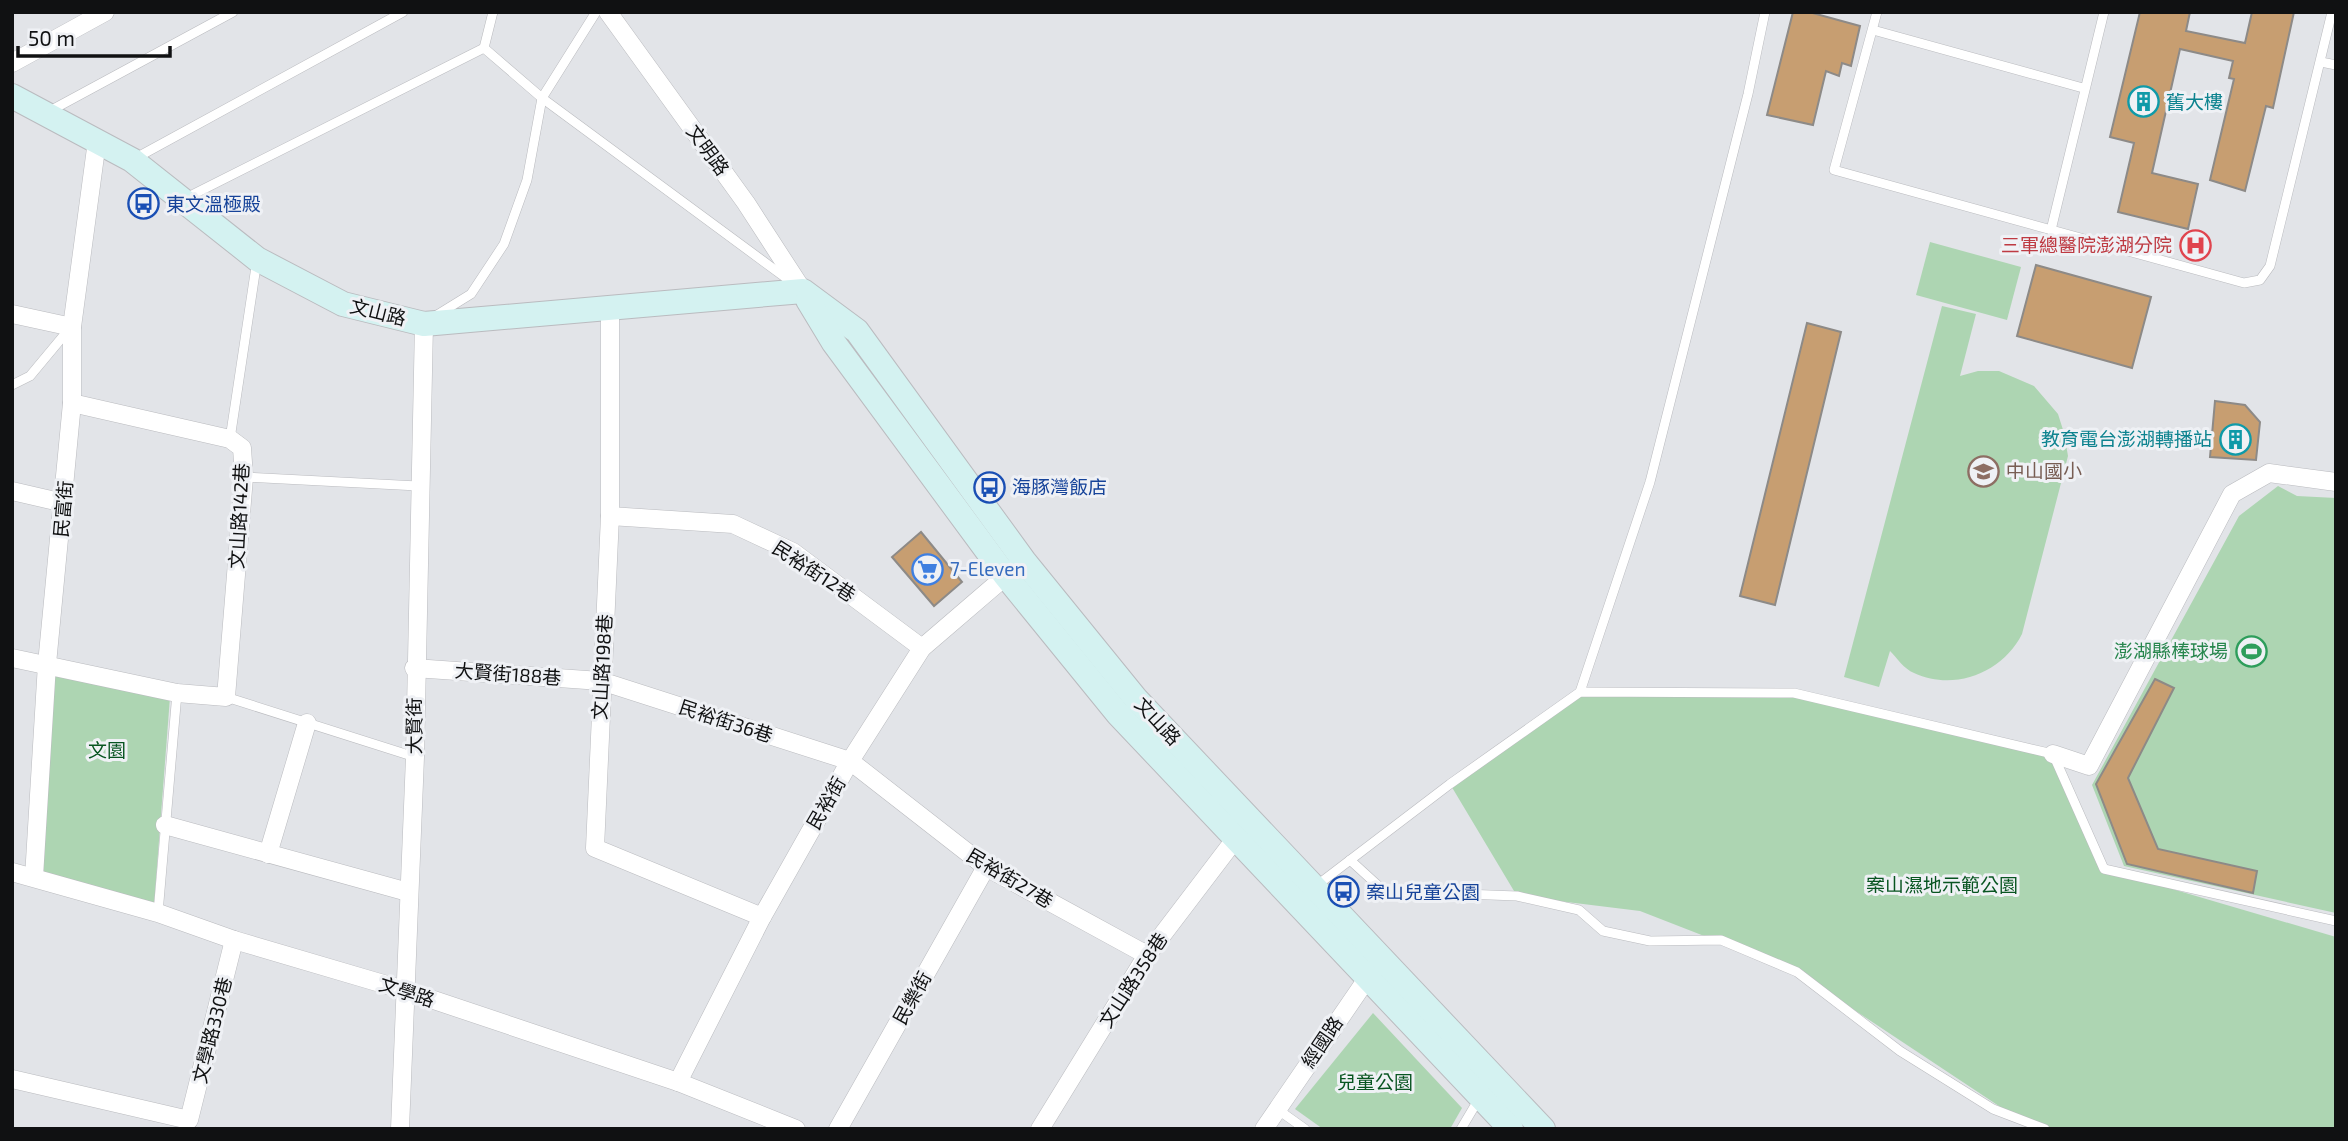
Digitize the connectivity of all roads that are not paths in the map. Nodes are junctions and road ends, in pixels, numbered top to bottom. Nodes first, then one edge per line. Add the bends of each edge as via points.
1 (104, 12) edge
2 (233, 12) edge
3 (403, 12) edge
4 (493, 12) edge
5 (596, 12) edge
6 (608, 12) edge
7 (1765, 12) edge
8 (1877, 12) edge
9 (2104, 12) edge
10 (2332, 12) edge
11 (1872, 30) junction
12 (484, 48) junction
13 (2320, 62) junction
14 (12, 63) edge
15 (2336, 65) edge
16 (2083, 88) junction
17 (12, 96) edge
18 (542, 98) junction
19 (46, 113) junction
20 (97, 141) junction
21 (132, 160) junction
22 (185, 199) junction
23 (2051, 230) junction
24 (257, 258) junction
25 (803, 290) junction
26 (610, 306) junction
27 (12, 314) edge
28 (424, 324) junction
29 (72, 327) junction
30 (12, 385) edge
31 (72, 403) junction
32 (230, 439) junction
33 (244, 477) junction
34 (2336, 482) edge
35 (418, 486) junction
36 (12, 491) edge
37 (64, 503) junction
38 (610, 516) junction
39 (1015, 568) junction
40 (922, 648) junction
41 (12, 658) edge
42 (47, 664) junction
43 (414, 668) junction
44 (601, 681) junction
45 (1580, 692) junction
46 (177, 693) junction
47 (226, 697) junction
48 (307, 723) junction
49 (2053, 754) junction
50 (415, 757) junction
51 (850, 761) junction
52 (165, 825) junction
53 (1236, 838) junction
54 (268, 853) junction
55 (1350, 860) junction
56 (986, 867) junction
57 (12, 872) edge
58 (34, 877) junction
59 (1315, 887) junction
60 (408, 892) junction
61 (158, 913) junction
62 (762, 917) junction
63 (2336, 921) edge
64 (234, 940) junction
65 (1147, 955) junction
66 (1375, 968) junction
67 (404, 990) junction
68 (12, 1079) edge
69 (678, 1082) junction
70 (1480, 1096) junction
71 (1277, 1109) junction
72 (188, 1125) edge
73 (400, 1129) edge
74 (796, 1129) edge
75 (838, 1129) edge
76 (1040, 1129) edge
77 (1264, 1129) edge
78 (1305, 1129) edge
79 (1461, 1129) edge
80 (1511, 1129) edge
81 (1543, 1129) edge
82 (2045, 1129) edge

1 - 14 street
2 - 19 lane
3 - 21 lane
4 - 12 lane
5 - 18 lane
6 - 25 street, 文明路
7 - 45 lane via 1650,482
8 - 11 lane
9 - 16 lane
10 - 13 lane
11 - 16 lane
11 - 23 lane via 1834,170
12 - 18 lane
12 - 22 lane
13 - 15 lane
13 - 23 lane via 2270,266 2260,280 2244,283
16 - 23 lane
17 - 19 main road, 文山路
18 - 25 lane
18 - 28 lane via 527,180 503,244 471,294
19 - 20 main road, 文山路
20 - 21 main road, 文山路
20 - 29 street, 民富街
21 - 22 main road, 文山路
22 - 24 main road, 文山路
24 - 28 main road, 文山路 via 343,304
24 - 32 lane, 文山路142巷
25 - 26 main road, 文山路
25 - 39 main road, 文山路 via 834,343
26 - 28 main road, 文山路
26 - 38 street, 文山路198巷
27 - 29 street
28 - 35 street, 大賢街
29 - 30 lane via 30,376
29 - 31 street, 民富街
31 - 32 street
31 - 37 street, 民富街
32 - 33 street, 文山路142巷 via 242,448
33 - 35 lane
33 - 47 street, 文山路142巷
34 - 49 street via 2269,473 2232,494 2089,766
35 - 43 street, 大賢街
36 - 37 street
37 - 42 street, 民富街
38 - 40 street, 民裕街12巷 via 733,524 793,552
38 - 44 street, 文山路198巷
39 - 40 street, 民裕街
39 - 53 main road, 文山路 via 1118,714
39 - 59 main road, 文山路
40 - 51 street, 民裕街
41 - 42 street
42 - 46 street
42 - 58 street, 民富街
43 - 44 street, 大賢街188巷
43 - 50 street, 大賢街
44 - 51 street, 民裕街36巷
44 - 62 street, 文山路198巷 via 595,848
45 - 49 lane via 1794,693
45 - 55 lane
46 - 47 street
46 - 52 lane
47 - 48 lane
48 - 50 lane
48 - 54 street
49 - 63 lane via 2104,869
50 - 60 street, 大賢街
51 - 56 street, 民裕街27巷
51 - 62 street, 民裕街
52 - 54 street
52 - 61 lane
53 - 65 street, 文山路358巷
53 - 66 main road, 文山路
54 - 60 street
55 - 59 lane
55 - 82 lane via 1384,891 1517,896 1580,910 1603,931 1650,941 1721,940 1797,972 1923,1065 1993,1110
56 - 65 street, 民裕街27巷
56 - 75 street, 民樂街
57 - 58 street, 文學路
58 - 61 street, 文學路
59 - 66 main road, 文山路
60 - 67 street, 大賢街
61 - 64 street, 文學路
62 - 69 street, 民裕街
64 - 67 street, 文學路
64 - 72 street, 文學路330巷
65 - 76 street, 文山路358巷
66 - 70 main road, 文山路
66 - 71 street, 經國路
66 - 81 main road, 文山路
67 - 69 street, 文學路
67 - 73 street, 大賢街
68 - 72 street
69 - 74 street, 文學路
70 - 79 lane
70 - 80 main road, 文山路
71 - 77 street, 經國路
71 - 78 lane

